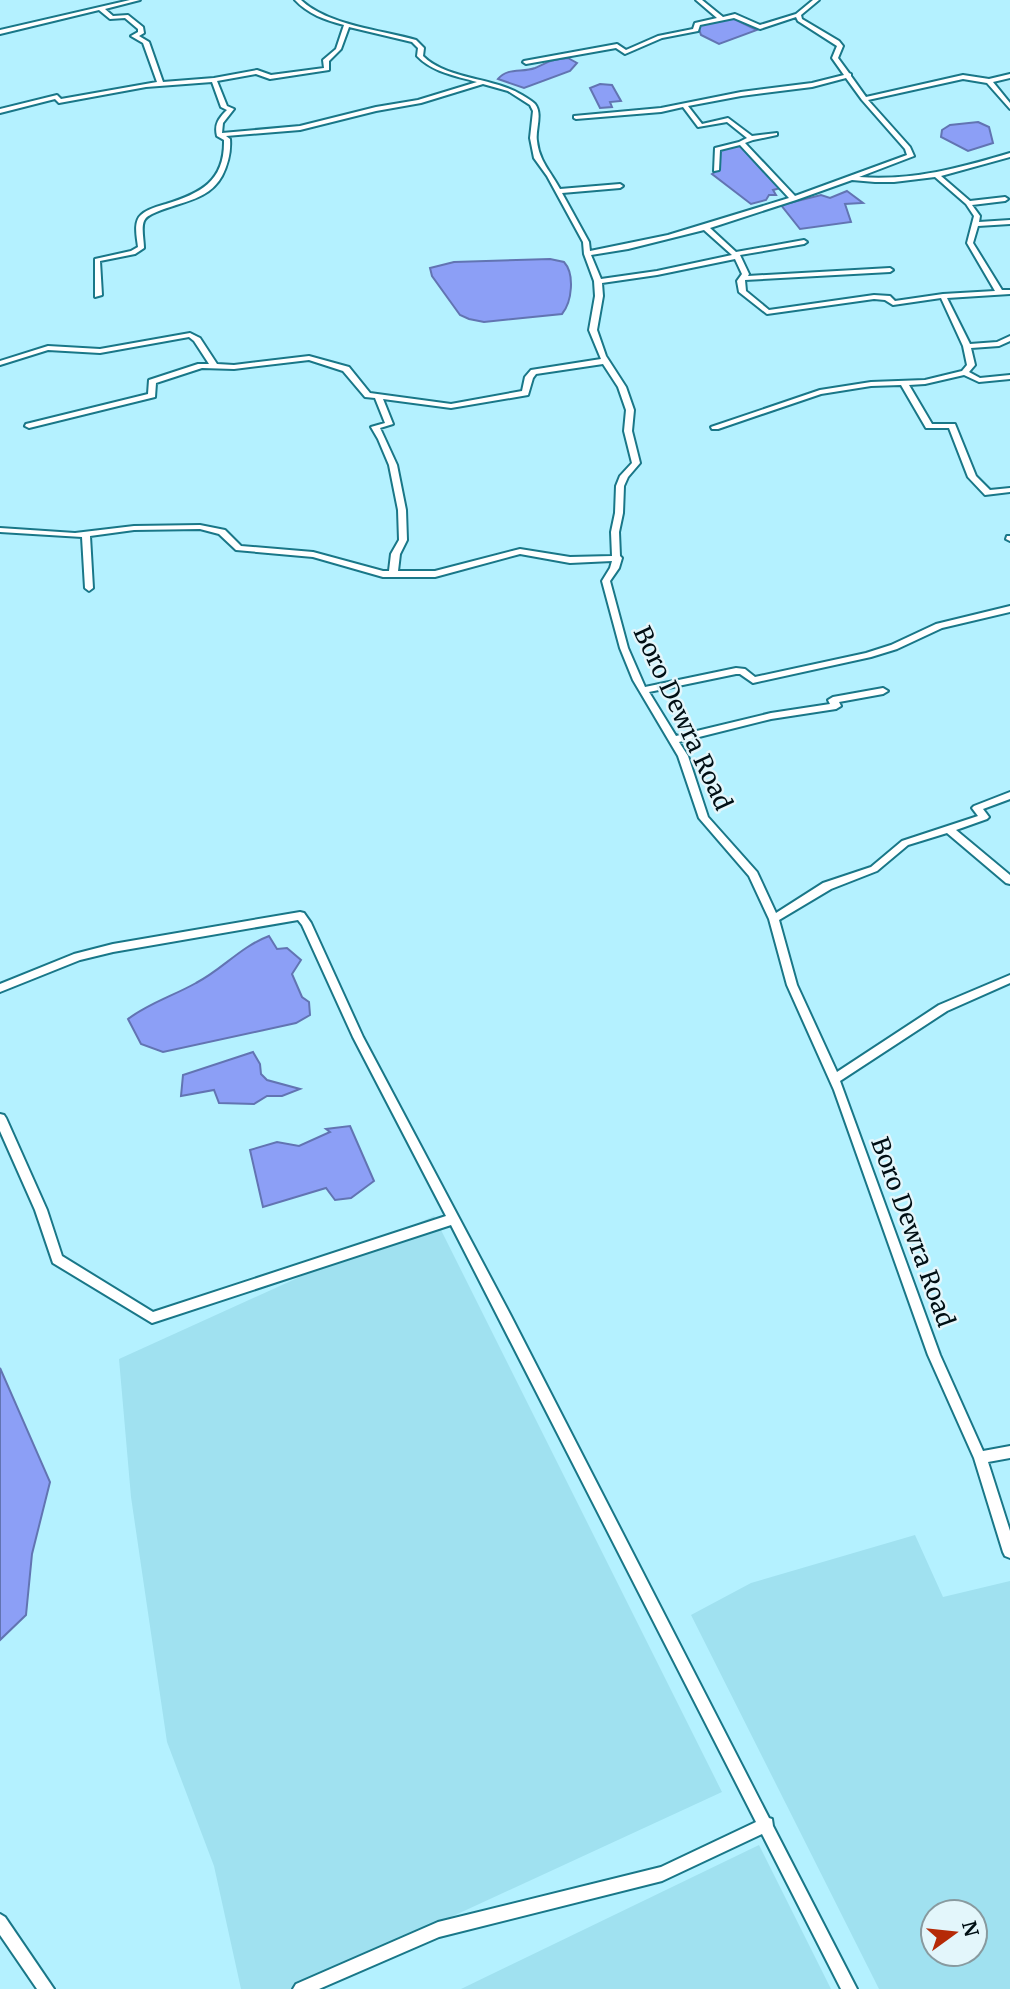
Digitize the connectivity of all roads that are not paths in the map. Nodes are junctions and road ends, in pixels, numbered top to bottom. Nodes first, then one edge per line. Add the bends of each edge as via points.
1 (137, 0) edge
2 (699, 0) edge
3 (816, 0) edge
4 (301, 1) edge
5 (100, 8) junction
6 (797, 15) junction
7 (721, 18) junction
8 (347, 23) junction
9 (0, 32) edge
10 (526, 62) dead end
11 (849, 75) junction
12 (1010, 76) edge
13 (214, 80) junction
14 (989, 80) junction
15 (484, 82) junction
16 (161, 85) junction
17 (864, 99) junction
18 (685, 106) junction
19 (1010, 107) edge
20 (0, 111) edge
21 (576, 117) dead end
22 (775, 134) dead end
23 (220, 135) junction
24 (751, 138) junction
25 (741, 143) junction
26 (1010, 155) edge
27 (716, 170) dead end
28 (937, 175) junction
29 (855, 179) junction
30 (620, 186) dead end
31 (556, 191) junction
32 (794, 199) junction
33 (1005, 199) dead end
34 (968, 203) junction
35 (1010, 222) edge
36 (977, 224) junction
37 (705, 227) junction
38 (804, 242) dead end
39 (587, 254) junction
40 (736, 255) junction
41 (890, 270) dead end
42 (744, 278) junction
43 (598, 281) junction
44 (999, 292) junction
45 (1010, 292) edge
46 (99, 295) dead end
47 (943, 296) junction
48 (1010, 338) edge
49 (967, 346) junction
50 (605, 361) junction
51 (0, 363) edge
52 (214, 366) junction
53 (965, 373) junction
54 (1010, 377) edge
55 (904, 383) junction
56 (379, 396) junction
57 (29, 426) dead end
58 (715, 427) dead end
59 (1010, 490) edge
60 (0, 530) edge
61 (86, 534) junction
62 (618, 558) junction
63 (393, 574) junction
64 (89, 588) dead end
65 (1010, 609) edge
66 (643, 690) junction
67 (883, 691) dead end
68 (674, 740) junction
69 (1010, 795) edge
70 (948, 828) junction
71 (1010, 880) edge
72 (774, 919) junction
73 (1010, 979) edge
74 (0, 988) edge
75 (835, 1079) junction
76 (0, 1118) edge
77 (453, 1219) junction
78 (1010, 1452) edge
79 (981, 1458) junction
80 (1010, 1552) edge
81 (767, 1824) junction
82 (0, 1922) edge
83 (46, 1989) edge
84 (301, 1989) edge
85 (849, 1989) edge

1 - 5 street
2 - 7 street
3 - 6 street
4 - 8 street, Boro Dewra Road via 304,9
5 - 9 street
5 - 16 street via 112,18 126,16 141,27 141,33 134,36 146,42
6 - 7 street via 760,27 735,16
6 - 11 street via 837,42 835,58
7 - 10 street via 625,52 617,46
8 - 13 street via 343,42 326,60 327,69 270,77 257,72
8 - 15 street, Boro Dewra Road via 414,41 427,63
11 - 17 street
11 - 18 street
12 - 14 street
13 - 16 street
13 - 23 street via 223,107 231,109 221,116
14 - 17 street via 963,77
14 - 19 street
15 - 23 street via 419,102 300,128
15 - 31 street, Boro Dewra Road via 510,90 532,104 537,119 533,138 537,158
16 - 20 street via 59,101 57,97
17 - 29 street via 911,156
18 - 21 street
18 - 24 street via 700,126 728,120
22 - 24 street
23 - 46 street via 227,139 229,152 217,183 200,195 143,216 141,248 97,260
24 - 25 street
25 - 27 street via 717,149
25 - 32 street
26 - 28 street
28 - 29 street
28 - 34 street
29 - 32 street
30 - 31 street
31 - 39 street, Boro Dewra Road via 586,242
32 - 37 street
33 - 34 street
34 - 36 street
35 - 36 street
36 - 44 street via 970,243
37 - 39 street
37 - 40 street
38 - 40 street
39 - 43 street, Boro Dewra Road
40 - 42 street
40 - 43 street
41 - 42 street
42 - 47 street via 743,292 767,312 874,297 893,303
43 - 50 street, Boro Dewra Road via 593,330
44 - 45 street
44 - 47 street
47 - 49 street
48 - 49 street via 999,344
49 - 53 street via 971,365
50 - 56 street via 534,372 528,377 525,394 451,406
50 - 62 street, Boro Dewra Road via 630,410 628,431 636,455 636,463 617,492 614,533
51 - 52 street via 48,348 100,351 190,335
52 - 56 street via 309,358 346,369 368,395
52 - 57 street via 152,382 152,395
53 - 54 street via 979,380
53 - 55 street
55 - 58 street via 820,392
55 - 59 street via 929,426 952,426 972,477 988,493
56 - 63 street via 389,424 375,427 391,454 403,535
60 - 61 street
61 - 63 street via 200,527 222,532 239,548 313,555
61 - 64 street
62 - 63 street via 569,560 520,551 435,574
62 - 66 street, Boro Dewra Road via 615,572 606,581 608,596
65 - 66 street via 939,626 894,647 805,670 753,680 736,671
66 - 68 street, Boro Dewra Road
67 - 68 street via 833,701 836,706 771,716
68 - 72 street, Boro Dewra Road via 704,818 753,874
69 - 70 street via 977,808 984,817
70 - 71 street
70 - 72 street via 905,843 874,869 827,886
72 - 75 street, Boro Dewra Road via 792,985
73 - 75 street via 943,1008
74 - 77 street via 113,947 300,916
75 - 79 street, Boro Dewra Road via 934,1355
76 - 77 street via 41,1210 57,1259 152,1318
77 - 81 street
78 - 79 street
79 - 80 street, Boro Dewra Road
81 - 84 street via 662,1874 438,1930
81 - 85 street
82 - 83 street

